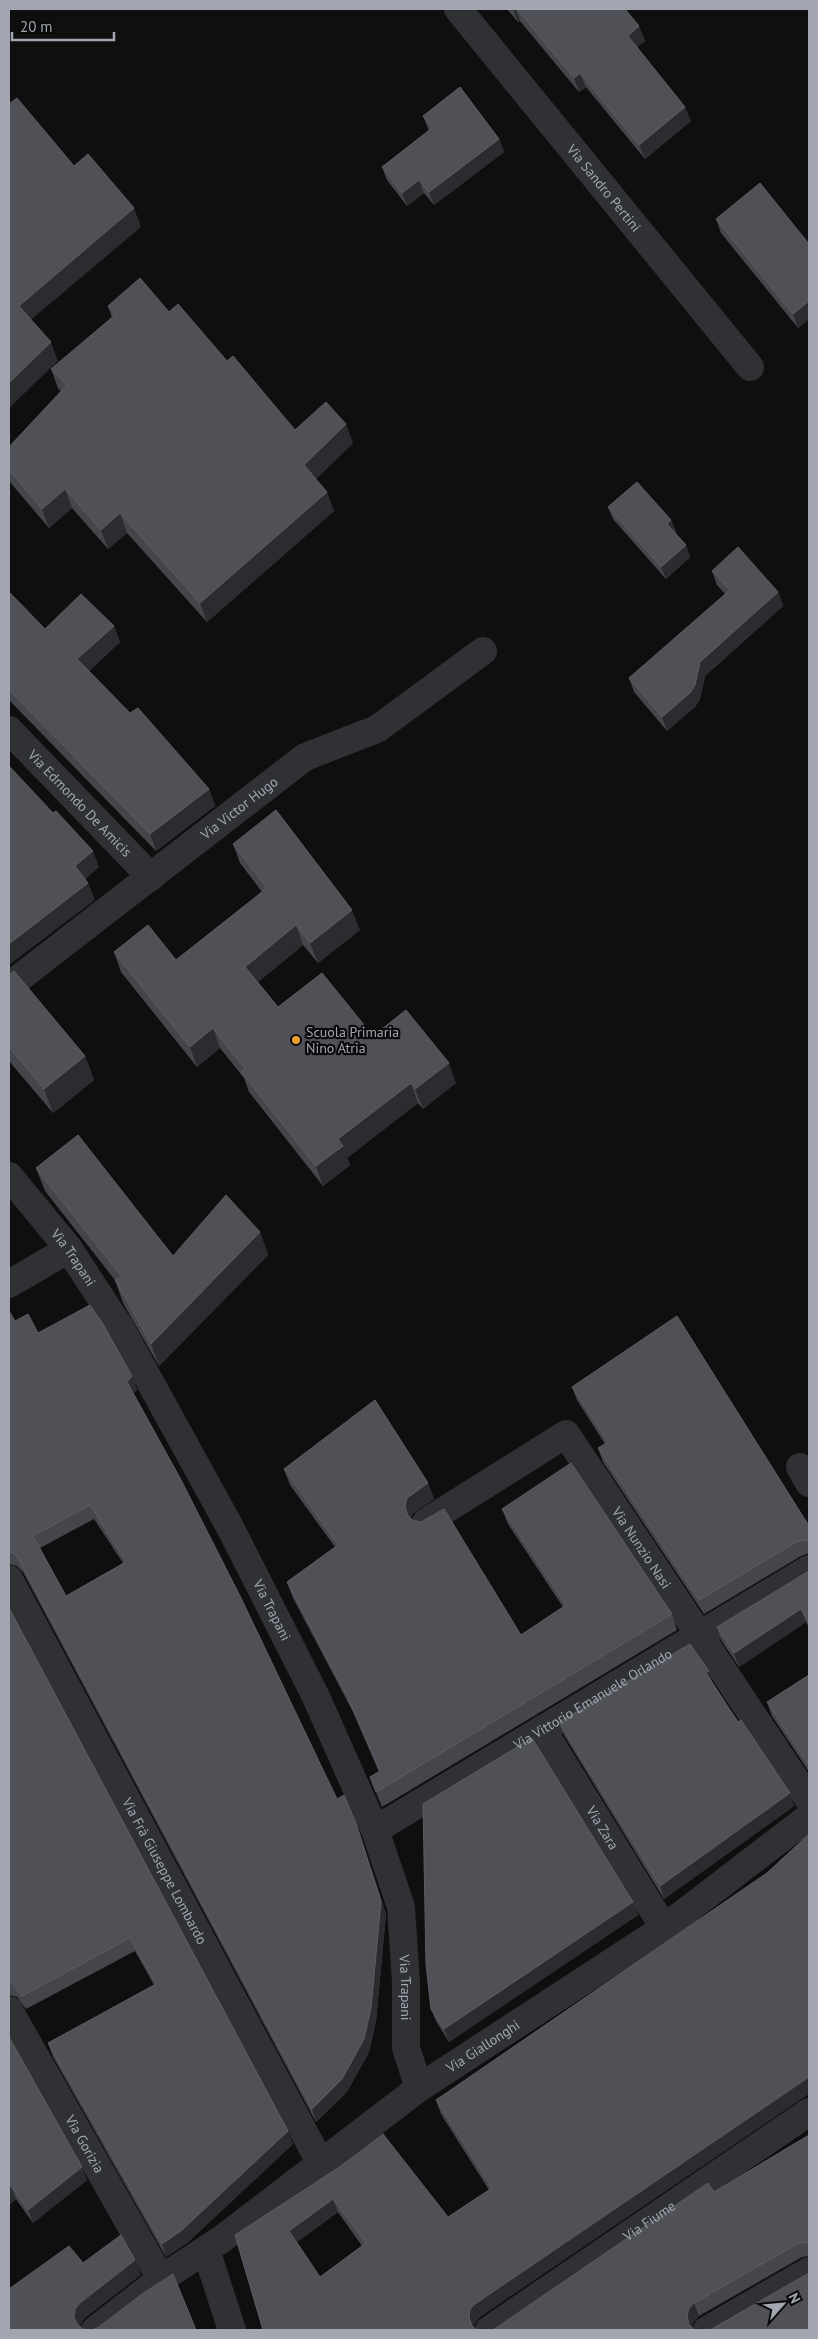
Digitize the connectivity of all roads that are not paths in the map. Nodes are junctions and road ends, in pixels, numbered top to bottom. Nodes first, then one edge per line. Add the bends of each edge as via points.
1 (458, 9) edge
2 (750, 367) dead end
3 (483, 651) dead end
4 (9, 730) edge
5 (151, 877) junction
6 (9, 986) edge
7 (9, 1176) edge
8 (69, 1249) junction
9 (9, 1284) edge
10 (426, 1522) edge
11 (809, 1569) edge
12 (9, 1579) edge
13 (700, 1635) junction
14 (542, 1729) junction
15 (809, 1800) edge
16 (809, 1817) edge
17 (375, 1830) junction
18 (664, 1928) junction
19 (9, 2010) edge
20 (419, 2088) junction
21 (809, 2112) edge
22 (321, 2164) junction
23 (206, 2250) junction
24 (809, 2271) edge
25 (161, 2279) junction
26 (95, 2330) edge
27 (232, 2330) edge
28 (489, 2330) edge
29 (708, 2330) edge

1 - 2 street, Via Sandro Pertini
3 - 5 street, Via Victor Hugo via 377,729 305,757
4 - 5 street, Via Edmondo De Amicis
5 - 6 street, Via Victor Hugo
7 - 8 street, Via Trapani
8 - 9 street
8 - 17 street, Via Trapani via 121,1329 231,1529 316,1698
10 - 13 street, Via Nunzio Nasi via 566,1434
11 - 13 street, Via Vittorio Emanuele Orlando
12 - 22 street, Via Frà Giuseppe Lombardo
13 - 14 street, Via Vittorio Emanuele Orlando
13 - 15 street, Via Nunzio Nasi
14 - 17 street, Via Vittorio Emanuele Orlando
14 - 18 street, Via Zara
16 - 18 street, Via Giallonghi
17 - 20 street, Via Trapani via 402,1908 406,2048
18 - 20 street, Via Giallonghi
19 - 25 street, Via Gorizia
20 - 22 street, Via Giallonghi
21 - 28 street, Via Fiume
22 - 23 street, Via Giallonghi
23 - 25 street, Via Giallonghi
23 - 27 street
24 - 29 street
25 - 26 street, Via Giallonghi

